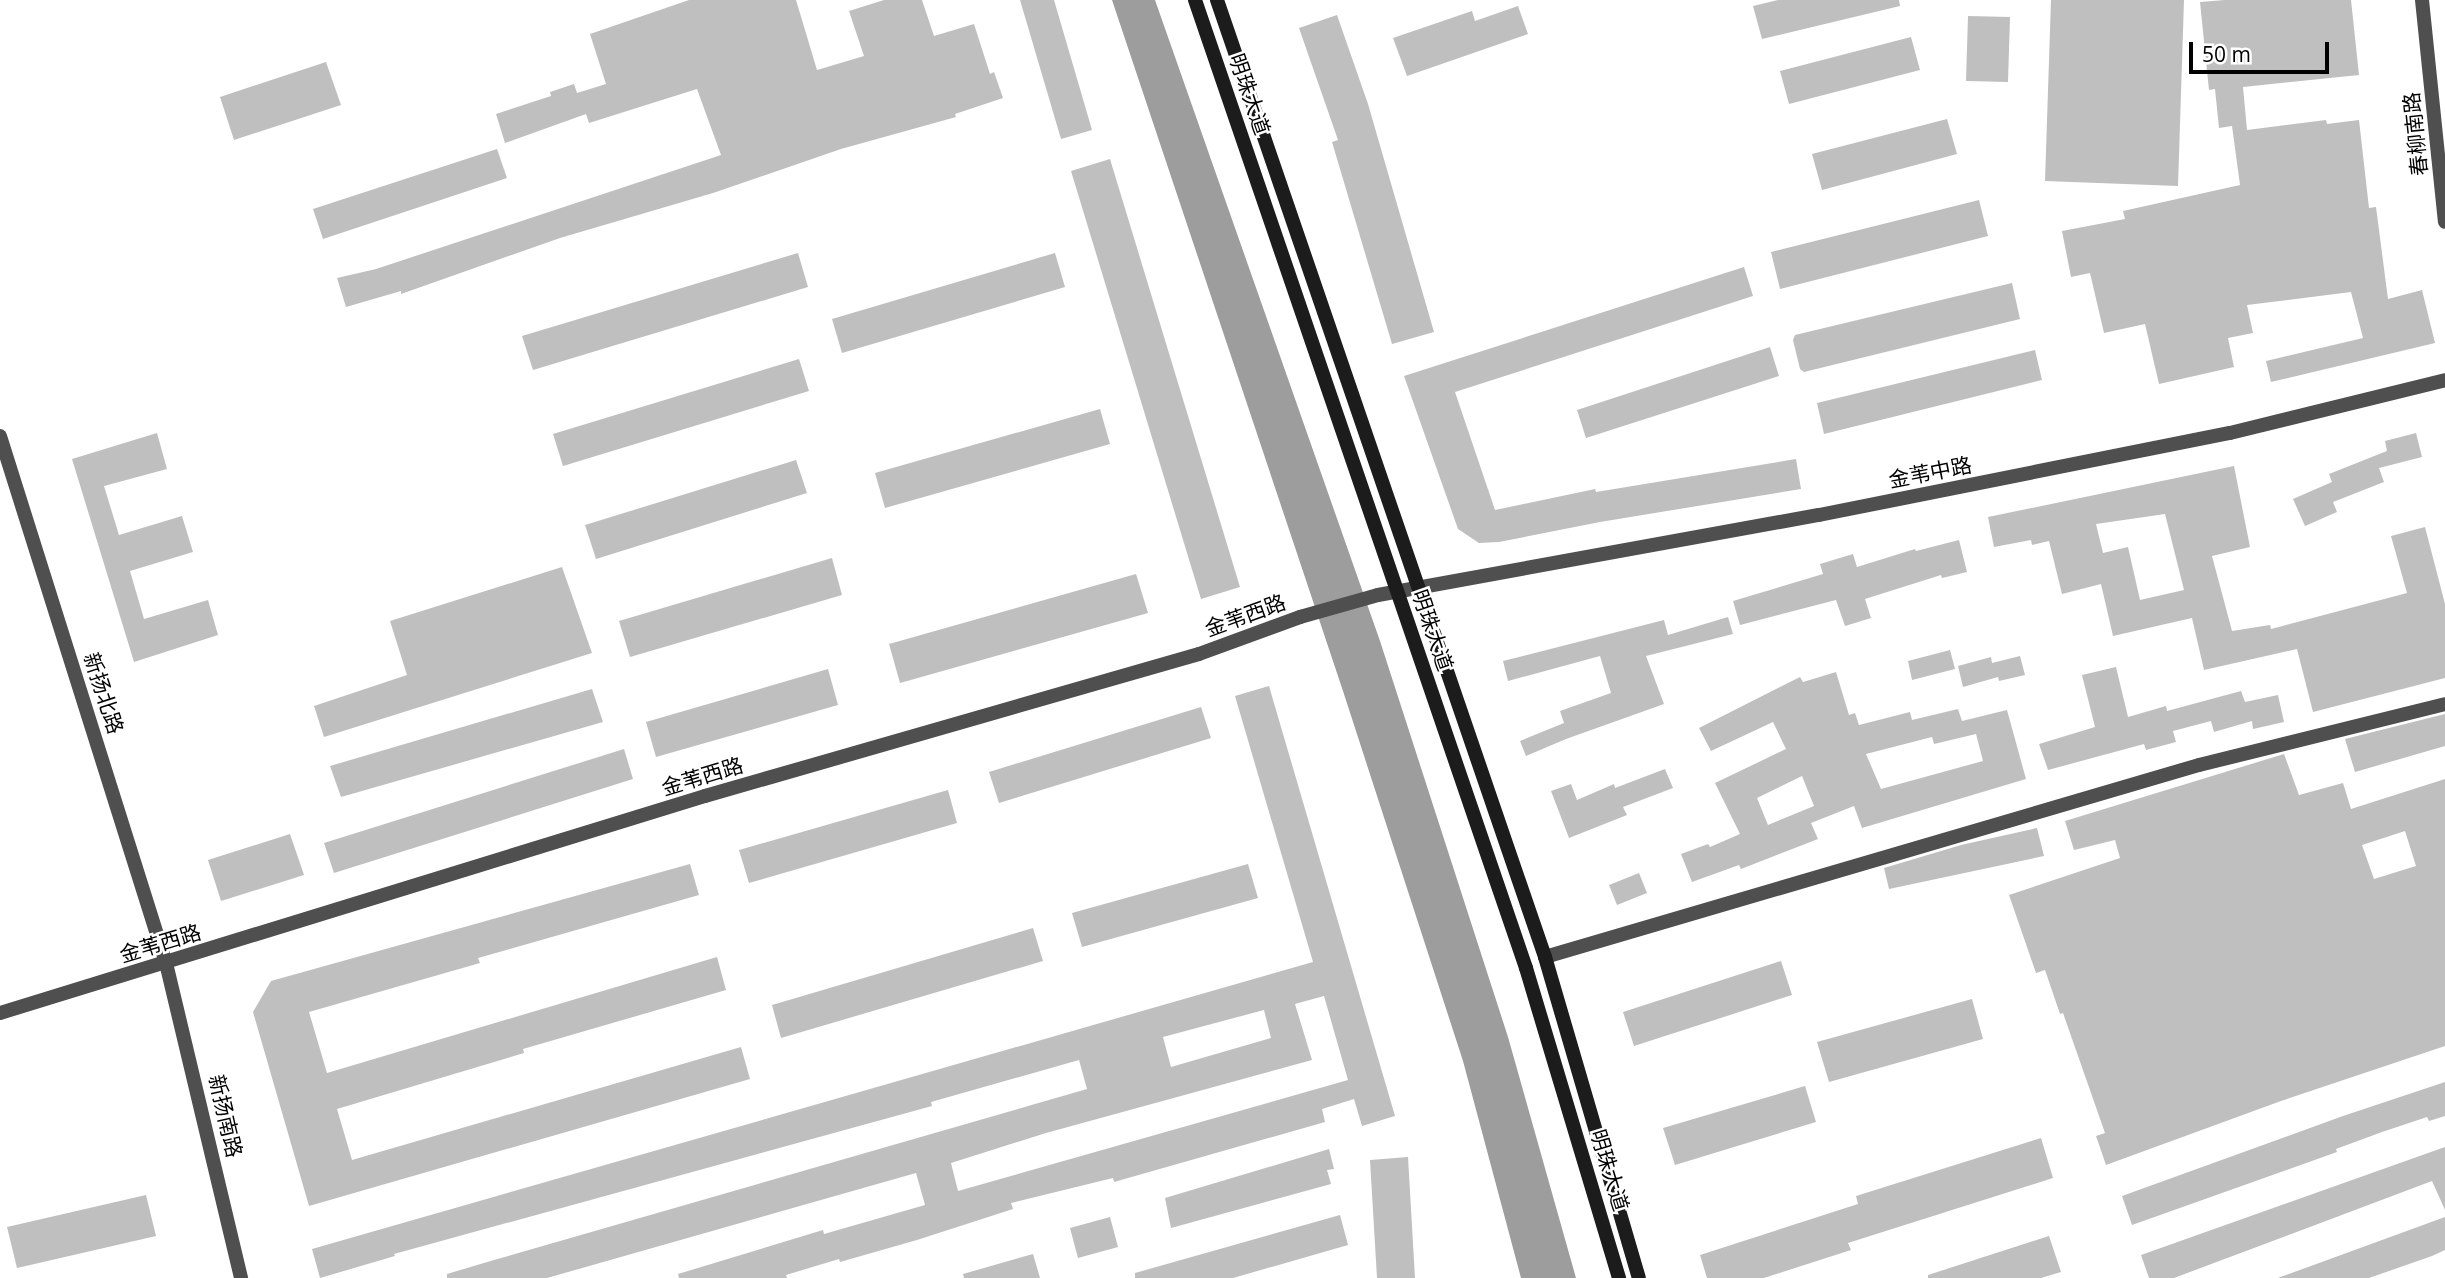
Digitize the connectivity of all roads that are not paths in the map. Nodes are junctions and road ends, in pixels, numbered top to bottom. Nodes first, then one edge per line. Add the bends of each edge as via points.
1 (1195, 0) edge
2 (1217, 0) edge
3 (2421, 0) edge
4 (2445, 222) edge
5 (2445, 380) edge
6 (0, 436) edge
7 (1419, 586) junction
8 (1397, 591) junction
9 (2445, 704) edge
10 (1545, 957) junction
11 (166, 963) junction
12 (0, 1013) edge
13 (241, 1278) edge
14 (1619, 1278) edge
15 (1639, 1278) edge

1 - 8 main road, 明珠大道
2 - 7 main road, 明珠大道
3 - 4 street, 春柳南路
5 - 7 street, 金苇中路 via 2230,432 1846,510
6 - 11 street, 新扬北路
7 - 8 street, 金苇西路
7 - 10 main road, 明珠大道
8 - 11 street, 金苇西路 via 1300,617 1199,654 705,796
8 - 14 main road, 明珠大道 via 1526,968
9 - 10 street via 2199,765
10 - 15 main road, 明珠大道
11 - 12 street, 金苇西路
11 - 13 street, 新扬南路

